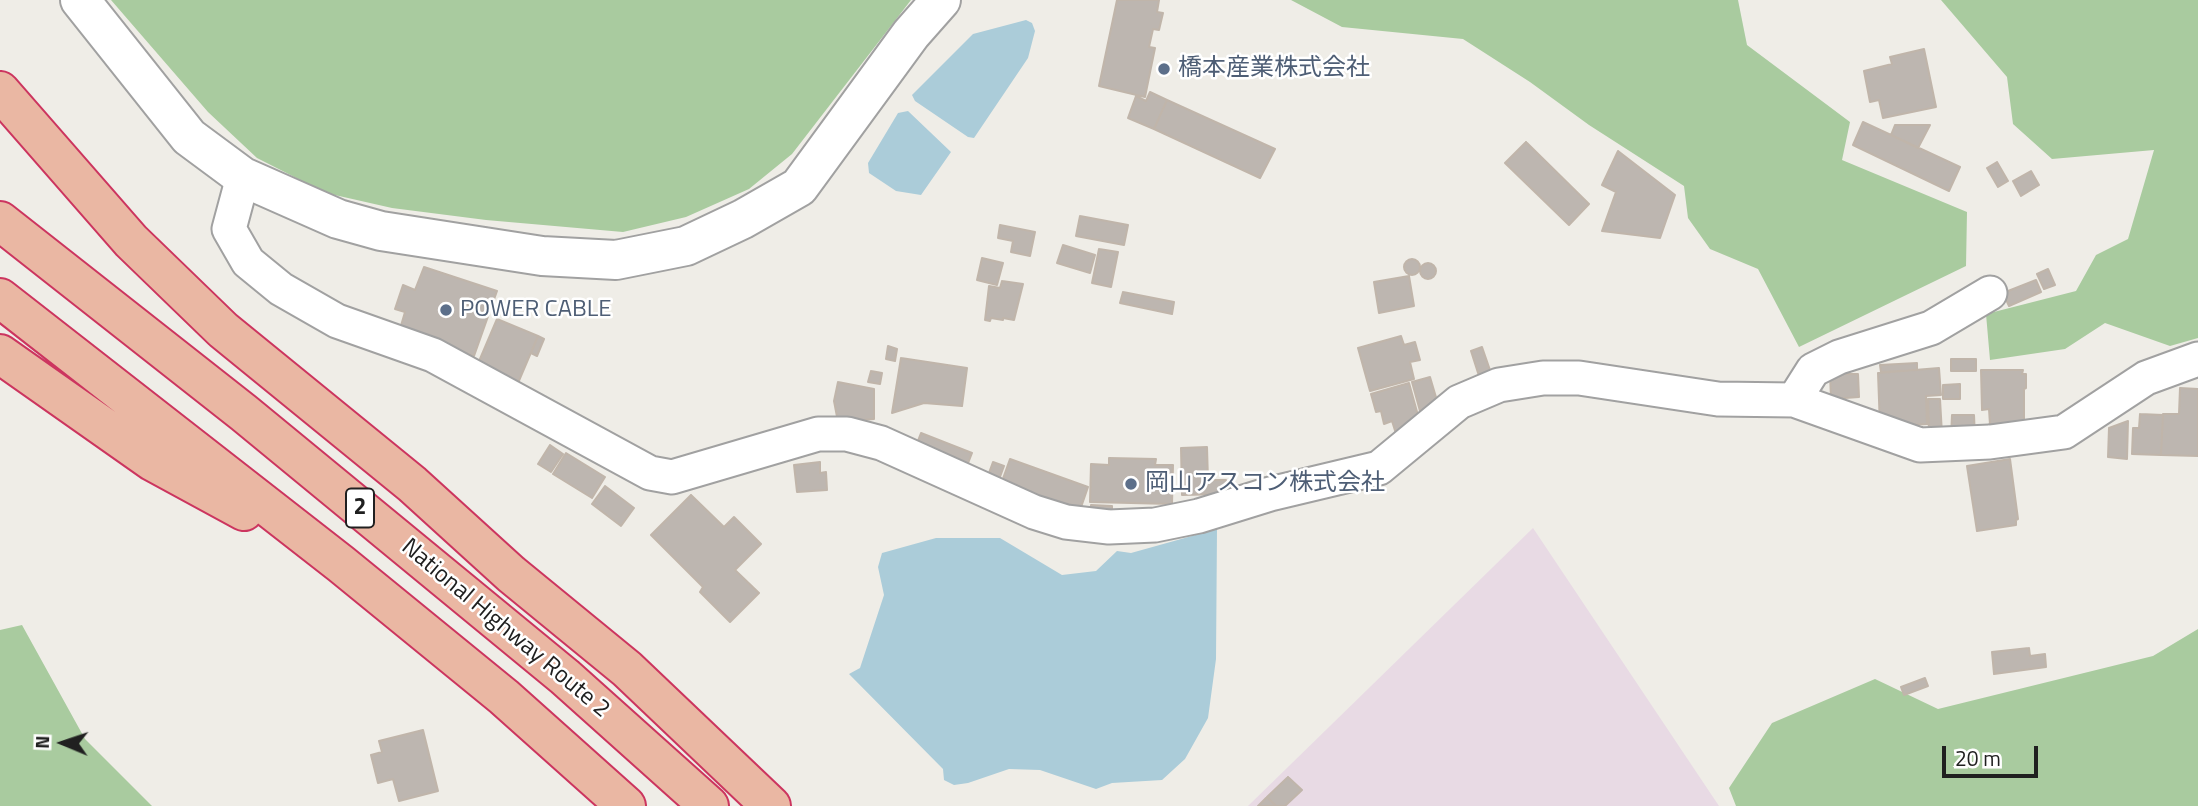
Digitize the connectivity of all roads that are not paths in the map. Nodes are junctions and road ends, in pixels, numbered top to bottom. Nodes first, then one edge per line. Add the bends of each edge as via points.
1 (80, 0) edge
2 (941, 0) edge
3 (0, 91) edge
4 (243, 177) junction
5 (0, 221) edge
6 (1990, 293) dead end
7 (0, 298) edge
8 (0, 354) edge
9 (2198, 359) edge
10 (1794, 400) junction
11 (341, 564) junction
12 (626, 806) edge
13 (709, 806) edge
14 (771, 806) edge

1 - 4 street via 189,137
2 - 4 street via 799,187 686,246 616,260 542,256 381,231 338,219
3 - 14 highway via 131,241 223,330 412,484 511,575 627,669
4 - 10 street via 229,229 248,262 281,289 337,321 433,355 650,473 672,477 818,434 847,434 881,443 1066,522 1109,527 1155,525 1379,467 1459,402 1499,385 1580,378 1718,399
5 - 13 highway, National Highway Route 2 / 2 via 244,412 480,606
6 - 10 street via 1931,328 1839,357 1813,370
7 - 11 highway, 2
8 - 11 highway via 152,461
9 - 10 street via 2146,378 2064,432 1990,442 1920,445
11 - 12 highway, 2 via 504,697

